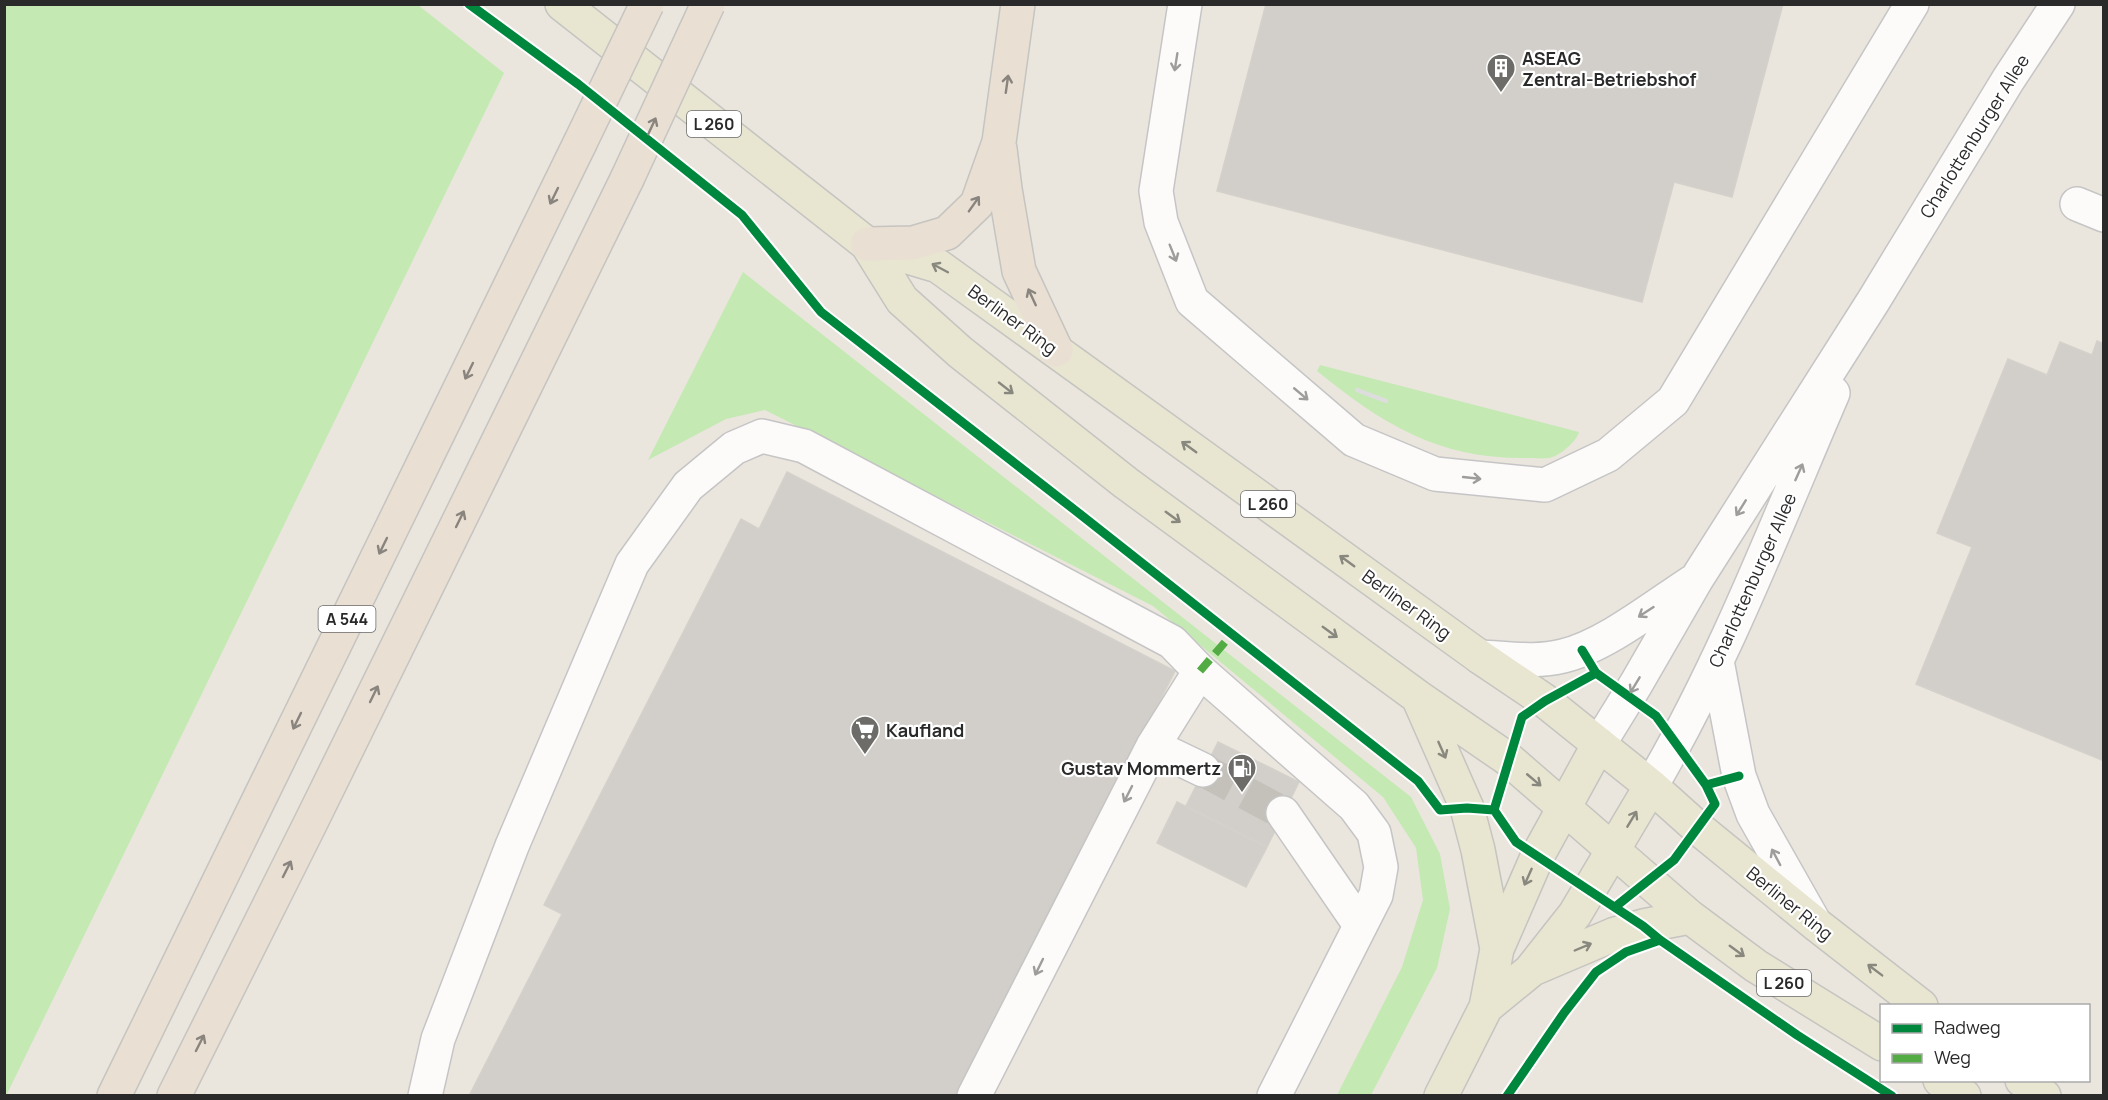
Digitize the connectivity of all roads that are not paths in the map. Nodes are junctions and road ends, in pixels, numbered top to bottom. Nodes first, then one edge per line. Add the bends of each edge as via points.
1 (562, 4) edge
2 (647, 4) edge
3 (708, 4) edge
4 (1018, 4) edge
5 (1185, 4) edge
6 (1912, 4) edge
7 (2058, 4) edge
8 (999, 142) junction
9 (867, 244) junction
10 (1874, 300) junction
11 (1056, 350) junction
12 (1696, 580) junction
13 (1480, 657) junction
14 (1717, 661) junction
15 (1200, 671) junction
16 (1418, 697) junction
17 (1599, 744) junction
18 (1153, 746) junction
19 (1203, 770) tunnel mouth
20 (1651, 786) junction
21 (1564, 806) junction
22 (1283, 813) tunnel mouth
23 (1613, 851) junction
24 (1689, 917) junction
25 (1360, 925) junction
26 (1816, 926) junction
27 (1497, 949) junction
28 (1530, 971) junction
29 (1920, 1004) edge
30 (1486, 1007) junction
31 (1880, 1043) edge
32 (1943, 1082) edge
33 (2025, 1082) edge
34 (114, 1095) edge
35 (174, 1095) edge
36 (425, 1095) edge
37 (974, 1095) edge
38 (1274, 1095) edge
39 (1441, 1095) edge
40 (1964, 1095) edge
41 (2044, 1095) edge

1 - 9 main road, Berliner Ring / L 260
2 -> 34 highway, A 544, bridge
35 -> 3 highway, A 544, bridge via 627,178
8 -> 4 highway
5 -> 6 street via 1156,191 1161,222 1192,301 1354,440 1435,474 1545,485 1608,455 1673,401
7 - 10 street, Charlottenburger Allee
9 -> 8 highway via 913,243 947,233 977,204
11 -> 8 highway via 1019,271
11 -> 9 main road, Berliner Ring / L 260 via 938,266
9 -> 16 main road, Berliner Ring / L 260 via 902,300 960,352 1126,483
10 -> 12 street, Charlottenburger Allee
14 -> 10 street, Charlottenburger Allee
13 -> 11 main road, Berliner Ring / L 260
12 -> 13 street via 1612,633 1563,657
12 -> 17 street, Charlottenburger Allee
13 - 17 main road, Berliner Ring / L 260
14 - 20 street, Charlottenburger Allee
26 -> 14 street via 1746,795 1731,741
15 - 18 street
15 - 25 street via 1354,806 1374,833 1382,867 1376,895
15 - 36 street via 1172,642 804,446 762,436 734,448 688,486 632,564 508,857 438,1039
16 -> 21 main road, Berliner Ring / L 260 via 1508,759
16 -> 27 main road via 1467,808
17 - 20 main road, Berliner Ring / L 260
17 - 21 main road
18 - 19 street
18 -> 37 street
23 -> 20 main road, Charlottenburger Allee
20 - 26 main road, Berliner Ring / L 260
21 - 23 main road, Berliner Ring / L 260
21 -> 27 main road
22 - 25 street
23 - 24 main road, Berliner Ring / L 260
23 - 28 main road, Charlottenburger Allee via 1575,914
28 -> 24 main road via 1615,934
24 -> 31 main road, Berliner Ring / L 260 via 1756,966
25 - 38 street
29 -> 26 main road, Berliner Ring / L 260
27 - 30 main road
28 - 30 main road
30 - 39 main road
32 - 40 main road
33 - 41 main road

